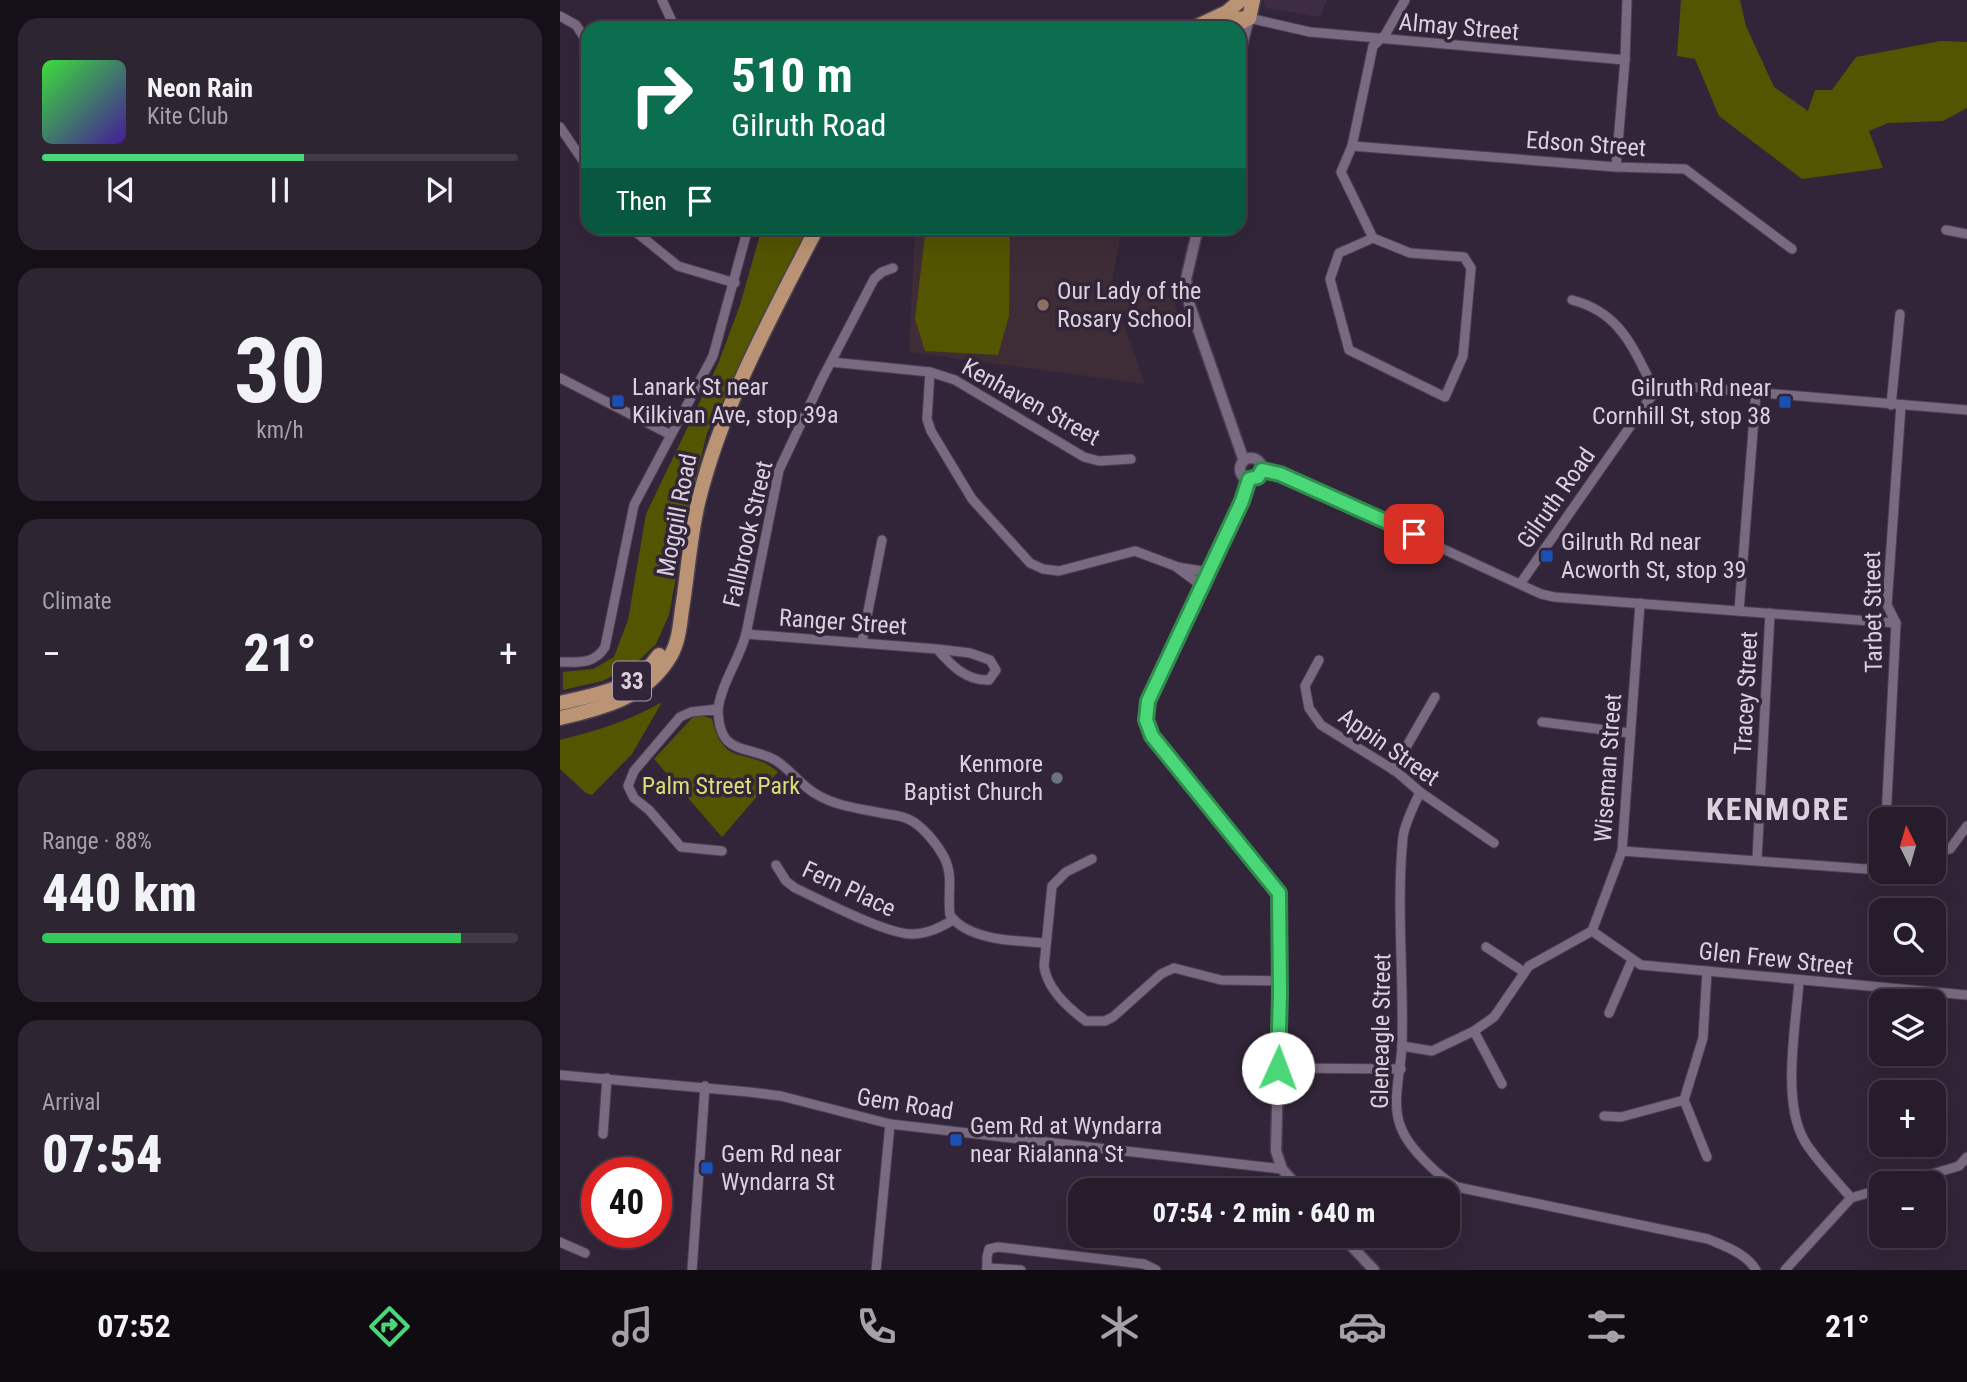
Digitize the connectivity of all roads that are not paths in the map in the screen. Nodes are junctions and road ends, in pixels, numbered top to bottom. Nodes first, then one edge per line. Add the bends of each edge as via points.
1 (662, 0) edge
2 (1241, 0) edge
3 (1253, 0) edge
4 (1405, 0) edge
5 (1627, 0) edge
6 (560, 16) edge
7 (1249, 18) junction
8 (672, 21) edge
9 (1209, 21) edge
10 (1228, 21) edge
11 (1243, 21) edge
12 (1246, 30) edge
13 (581, 32) edge
14 (1379, 39) junction
15 (1625, 60) junction
16 (560, 127) edge
17 (1352, 146) junction
18 (581, 158) edge
19 (1616, 167) junction
20 (1946, 230) dead end
21 (1967, 234) edge
22 (640, 235) edge
23 (746, 235) edge
24 (814, 235) edge
25 (1196, 235) edge
26 (1373, 238) junction
27 (1792, 249) dead end
28 (893, 268) dead end
29 (735, 283) junction
30 (1572, 300) dead end
31 (1899, 314) dead end
32 (831, 362) junction
33 (930, 372) junction
34 (560, 378) edge
35 (1655, 391) junction
36 (1756, 392) junction
37 (1896, 405) junction
38 (1967, 410) edge
39 (671, 435) junction
40 (1131, 460) dead end
41 (1244, 461) junction
42 (1262, 470) junction
43 (1249, 479) junction
44 (882, 540) dead end
45 (1175, 566) junction
46 (1208, 572) junction
47 (1520, 583) junction
48 (1201, 585) junction
49 (1640, 603) junction
50 (1739, 611) junction
51 (1770, 613) junction
52 (1896, 623) junction
53 (680, 624) junction
54 (746, 634) junction
55 (862, 642) junction
56 (937, 649) junction
57 (1319, 660) dead end
58 (560, 662) edge
59 (1435, 697) dead end
60 (560, 703) edge
61 (718, 709) junction
62 (560, 718) edge
63 (1542, 722) dead end
64 (1630, 733) junction
65 (1393, 770) junction
66 (1420, 792) junction
67 (1887, 807) edge
68 (1967, 826) edge
69 (1494, 843) dead end
70 (1946, 850) edge
71 (1622, 851) junction
72 (722, 852) dead end
73 (1092, 859) dead end
74 (1756, 859) junction
75 (776, 866) dead end
76 (1869, 868) edge
77 (953, 920) junction
78 (1592, 931) junction
79 (1046, 943) junction
80 (1486, 947) dead end
81 (1632, 960) junction
82 (1707, 971) junction
83 (1524, 972) junction
84 (1280, 981) junction
85 (1799, 981) junction
86 (1869, 990) edge
87 (1946, 995) edge
88 (1967, 995) edge
89 (1609, 1013) dead end
90 (1474, 1031) junction
91 (1402, 1046) junction
92 (1278, 1068) junction
93 (1401, 1069) junction
94 (560, 1075) edge
95 (607, 1078) junction
96 (1503, 1084) dead end
97 (705, 1086) junction
98 (1684, 1100) junction
99 (1604, 1116) dead end
100 (890, 1124) junction
101 (603, 1134) dead end
102 (1707, 1157) dead end
103 (1967, 1157) edge
104 (1282, 1169) junction
105 (1942, 1171) edge
106 (1290, 1178) edge
107 (1869, 1193) edge
108 (1851, 1198) junction
109 (560, 1242) edge
110 (1353, 1248) edge
111 (586, 1253) dead end
112 (987, 1269) edge
113 (692, 1270) edge
114 (876, 1270) edge
115 (1021, 1270) edge
116 (1156, 1270) edge
117 (1374, 1270) edge
118 (1756, 1270) edge
119 (1785, 1270) edge

1 - 8 street
2 - 9 main road
3 - 7 main road
4 - 14 street
5 - 15 street
6 - 13 street
7 - 10 main road
7 - 11 main road
7 - 12 street
7 - 14 street, Almay Street via 1310,32
14 - 15 street, Almay Street
14 - 17 street via 1373,46
15 - 19 street
16 - 18 street
17 - 19 street, Edson Street
17 - 26 street via 1341,172
19 - 27 street, Edson Street via 1685,169
20 - 21 street
22 - 29 street via 678,265
23 - 29 street
24 - 53 main road, Moggill Road / 33 via 714,445 698,502
25 - 41 street via 1186,279 1189,303
26 - 26 street via 1410,253 1464,257 1471,268 1463,356 1445,397 1349,350 1330,279 1339,253
28 - 32 street, Fallbrook Street via 874,279
29 - 39 street via 713,356
30 - 35 street via 1592,305 1616,323
31 - 37 street, Tarbet Street
32 - 33 street, Kenhaven Street
32 - 54 street, Fallbrook Street via 779,470
33 - 40 street, Kenhaven Street via 956,380 1084,457
33 - 45 street via 927,419 931,432 972,499 1030,563 1059,571 1135,551
34 - 39 street
35 - 36 street via 1679,386
35 - 47 street, Gilruth Road
36 - 37 street
36 - 50 street
37 - 38 street
37 - 52 street, Tarbet Street via 1887,605
39 - 58 street via 634,505 605,648 592,661
41 - 42 street via 1256,459
41 - 43 street via 1241,473
42 - 43 street
42 - 47 street, Gilruth Road via 1280,474
43 - 46 street
44 - 55 street
45 - 46 street
45 - 48 street
46 - 48 street
47 - 49 street via 1553,597
48 - 84 street via 1148,701 1146,720 1152,736 1279,893
49 - 50 street
49 - 64 street, Wiseman Street
50 - 51 street
51 - 52 street
51 - 74 street, Tracey Street
52 - 67 street, Tarbet Street
53 - 60 main road, Moggill Road / 33 via 653,664 639,676 610,691
53 - 62 main road, Moggill Road / 33 via 671,656 631,696
54 - 55 street, Ranger Street
54 - 61 street, Fallbrook Street via 721,690
55 - 56 street, Ranger Street
56 - 56 street, Ranger Street via 976,681 989,680 996,670 990,660
57 - 65 street, Appin Street via 1306,686 1309,708 1321,725
59 - 65 street
61 - 72 street via 680,717 634,771 628,786 681,847
61 - 77 street via 725,737 732,745 775,760 816,794 836,803 907,818 917,825 945,858
63 - 64 street
64 - 71 street, Wiseman Street
65 - 66 street, Appin Street
66 - 69 street, Appin Street
66 - 91 street, Gleneagle Street via 1404,833 1401,875
68 - 70 street
71 - 74 street
71 - 78 street, Wiseman Street
73 - 79 street via 1066,872 1052,886
74 - 76 street
75 - 77 street, Fern Place via 795,888 891,930 927,932
77 - 79 street via 997,939
78 - 81 street, Glen Frew Street
78 - 83 street via 1536,960
79 - 84 street via 1045,977 1078,1015 1095,1023 1113,1017 1174,968 1221,980
80 - 83 street
81 - 82 street, Glen Frew Street via 1641,965
81 - 89 street
82 - 85 street, Glen Frew Street
82 - 98 street via 1703,1038
83 - 90 street via 1494,1017
84 - 92 street
85 - 86 street, Glen Frew Street
85 - 108 street via 1790,1089 1797,1119 1803,1138
87 - 88 street, Glen Frew Street
90 - 91 street via 1432,1051
90 - 96 street
91 - 93 street, Gleneagle Street
92 - 93 street
92 - 104 street via 1276,1151
93 - 118 street, Gleneagle Street via 1401,1130 1446,1181 1708,1239 1733,1250
94 - 95 street, Gem Road
95 - 97 street, Gem Road
95 - 101 street
97 - 100 street, Gem Road via 781,1096
97 - 113 street
98 - 99 street via 1621,1117
98 - 102 street
100 - 104 street, Gem Road
100 - 114 street
103 - 105 street via 1959,1166
104 - 106 street
107 - 108 street
108 - 119 street
109 - 111 street
110 - 117 street
112 - 115 street
112 - 116 street via 989,1249 998,1247 1144,1264

